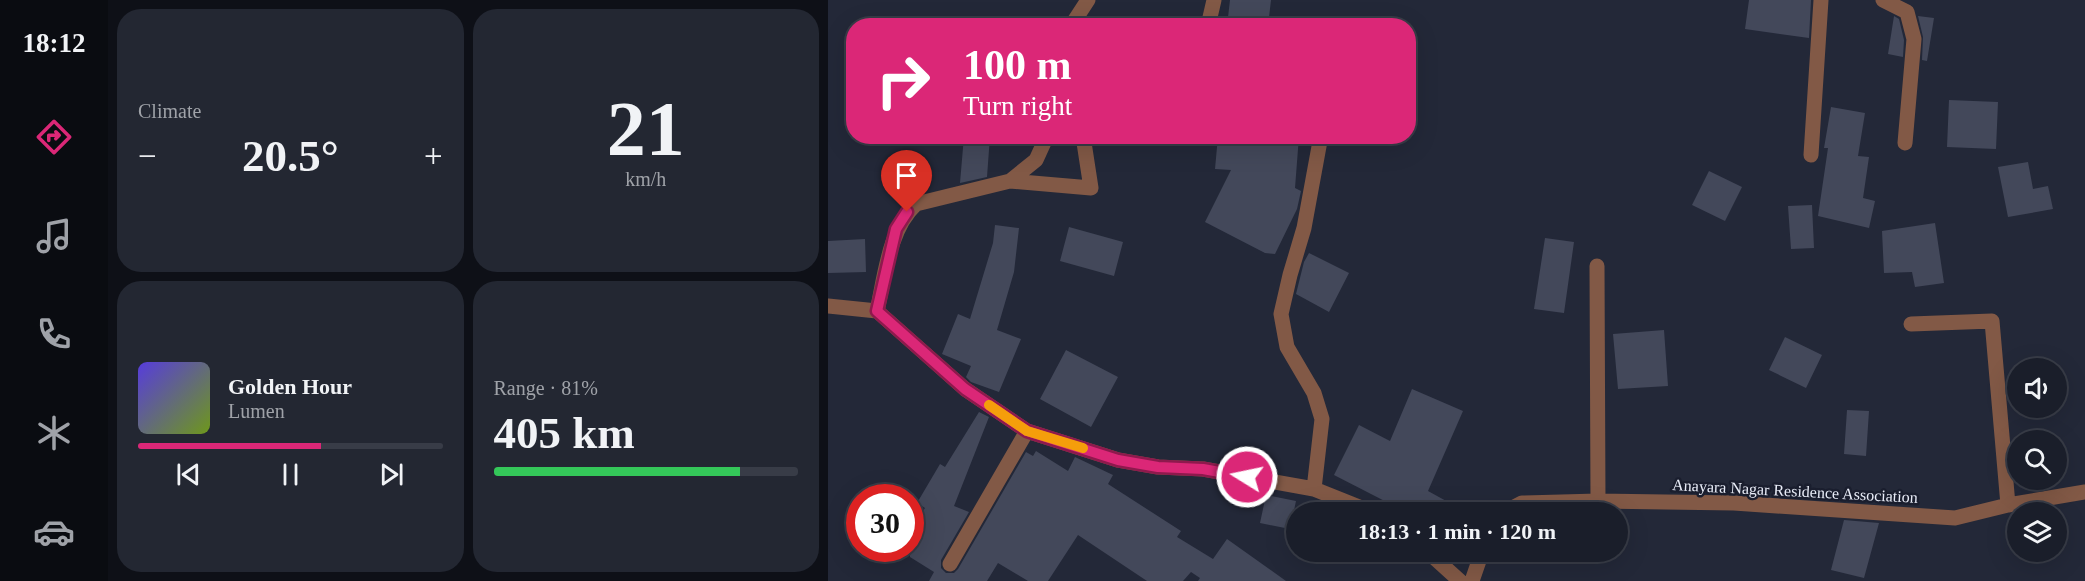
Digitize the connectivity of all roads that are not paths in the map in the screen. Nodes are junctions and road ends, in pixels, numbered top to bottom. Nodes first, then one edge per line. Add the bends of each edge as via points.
1 (1088, 0) edge
2 (1214, 0) edge
3 (1821, 0) edge
4 (1883, 0) edge
5 (1076, 18) edge
6 (1210, 18) edge
7 (1905, 143) dead end
8 (1043, 144) edge
9 (1084, 144) edge
10 (1319, 144) edge
11 (1811, 155) dead end
12 (1010, 181) junction
13 (1597, 266) dead end
14 (828, 306) edge
15 (877, 311) junction
16 (1911, 324) dead end
17 (1027, 431) junction
18 (1314, 489) junction
19 (2085, 492) edge
20 (1598, 501) junction
21 (1346, 502) edge
22 (1560, 502) edge
23 (2008, 502) edge
24 (2026, 502) edge
25 (2007, 505) edge
26 (1439, 562) edge
27 (1479, 562) edge
28 (950, 564) dead end
29 (1460, 581) edge
30 (1472, 581) edge

1 - 5 street
2 - 6 street
3 - 11 street
4 - 7 street via 1907,12 1914,39
8 - 12 street via 1036,160
9 - 12 street via 1091,188
10 - 18 street via 1304,228 1281,314 1287,346 1314,393 1322,419
12 - 15 street via 916,204 907,212 896,229
13 - 20 street
14 - 15 street
15 - 17 street via 965,389
16 - 23 street via 1992,321
17 - 18 street via 1118,460 1203,469
17 - 28 street
18 - 21 street
19 - 24 street, Anayara Nagar Residence Association
20 - 22 street, Anayara Nagar Residence Association
20 - 25 street, Anayara Nagar Residence Association via 1734,503 1954,518
26 - 29 street
27 - 30 street

